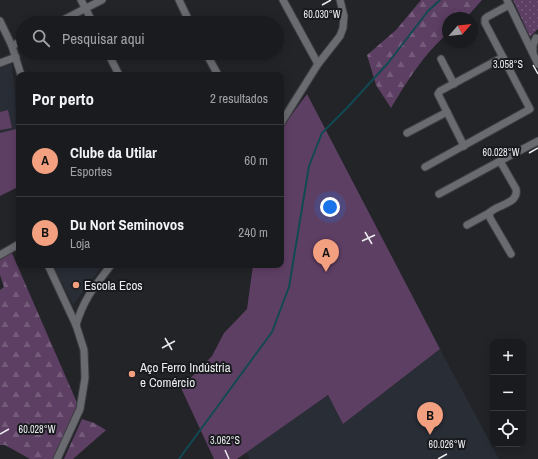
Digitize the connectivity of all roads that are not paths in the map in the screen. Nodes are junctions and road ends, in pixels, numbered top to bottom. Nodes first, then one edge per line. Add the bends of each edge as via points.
1 (81, 0) edge
2 (102, 0) edge
3 (179, 0) edge
4 (283, 0) edge
5 (340, 0) edge
6 (508, 2) edge
7 (86, 8) junction
8 (71, 16) edge
9 (90, 16) edge
10 (187, 16) edge
11 (0, 21) edge
12 (537, 37) edge
13 (526, 39) junction
14 (16, 44) edge
15 (12, 46) junction
16 (16, 56) joint
17 (503, 57) junction
18 (441, 59) dead end
19 (17, 60) edge
20 (112, 60) edge
21 (210, 60) edge
22 (536, 60) edge
23 (0, 63) edge
24 (318, 64) junction
25 (21, 72) edge
26 (118, 72) edge
27 (216, 72) edge
28 (454, 84) junction
29 (447, 112) junction
30 (284, 118) edge
31 (407, 133) dead end
32 (538, 141) edge
33 (464, 146) junction
34 (500, 161) junction
35 (425, 168) dead end
36 (439, 194) dead end
37 (489, 213) junction
38 (467, 225) dead end
39 (16, 246) edge
40 (511, 254) dead end
41 (0, 255) edge
42 (49, 268) edge
43 (109, 268) edge
44 (76, 325) junction
45 (57, 459) edge

1 - 7 street
2 - 7 street
3 - 10 street
4 - 24 street
5 - 24 street via 344,16 343,28 340,36
6 - 13 street
6 - 17 street via 485,19
7 - 8 street
7 - 9 street
11 - 15 street
12 - 13 street via 531,41
12 - 22 street via 533,47
13 - 22 street
14 - 15 street
15 - 16 street
16 - 23 street
17 - 28 street
17 - 33 street via 530,109
18 - 28 street
19 - 25 street
20 - 26 street
21 - 27 street
24 - 30 street
28 - 29 street via 438,94
29 - 31 street
29 - 33 street
32 - 34 street
33 - 35 street
34 - 36 street
34 - 37 street via 516,189 516,194 511,201
37 - 38 street
37 - 40 street
39 - 41 street
42 - 44 street
43 - 44 street via 87,296
44 - 45 street via 84,350 85,378 80,410

